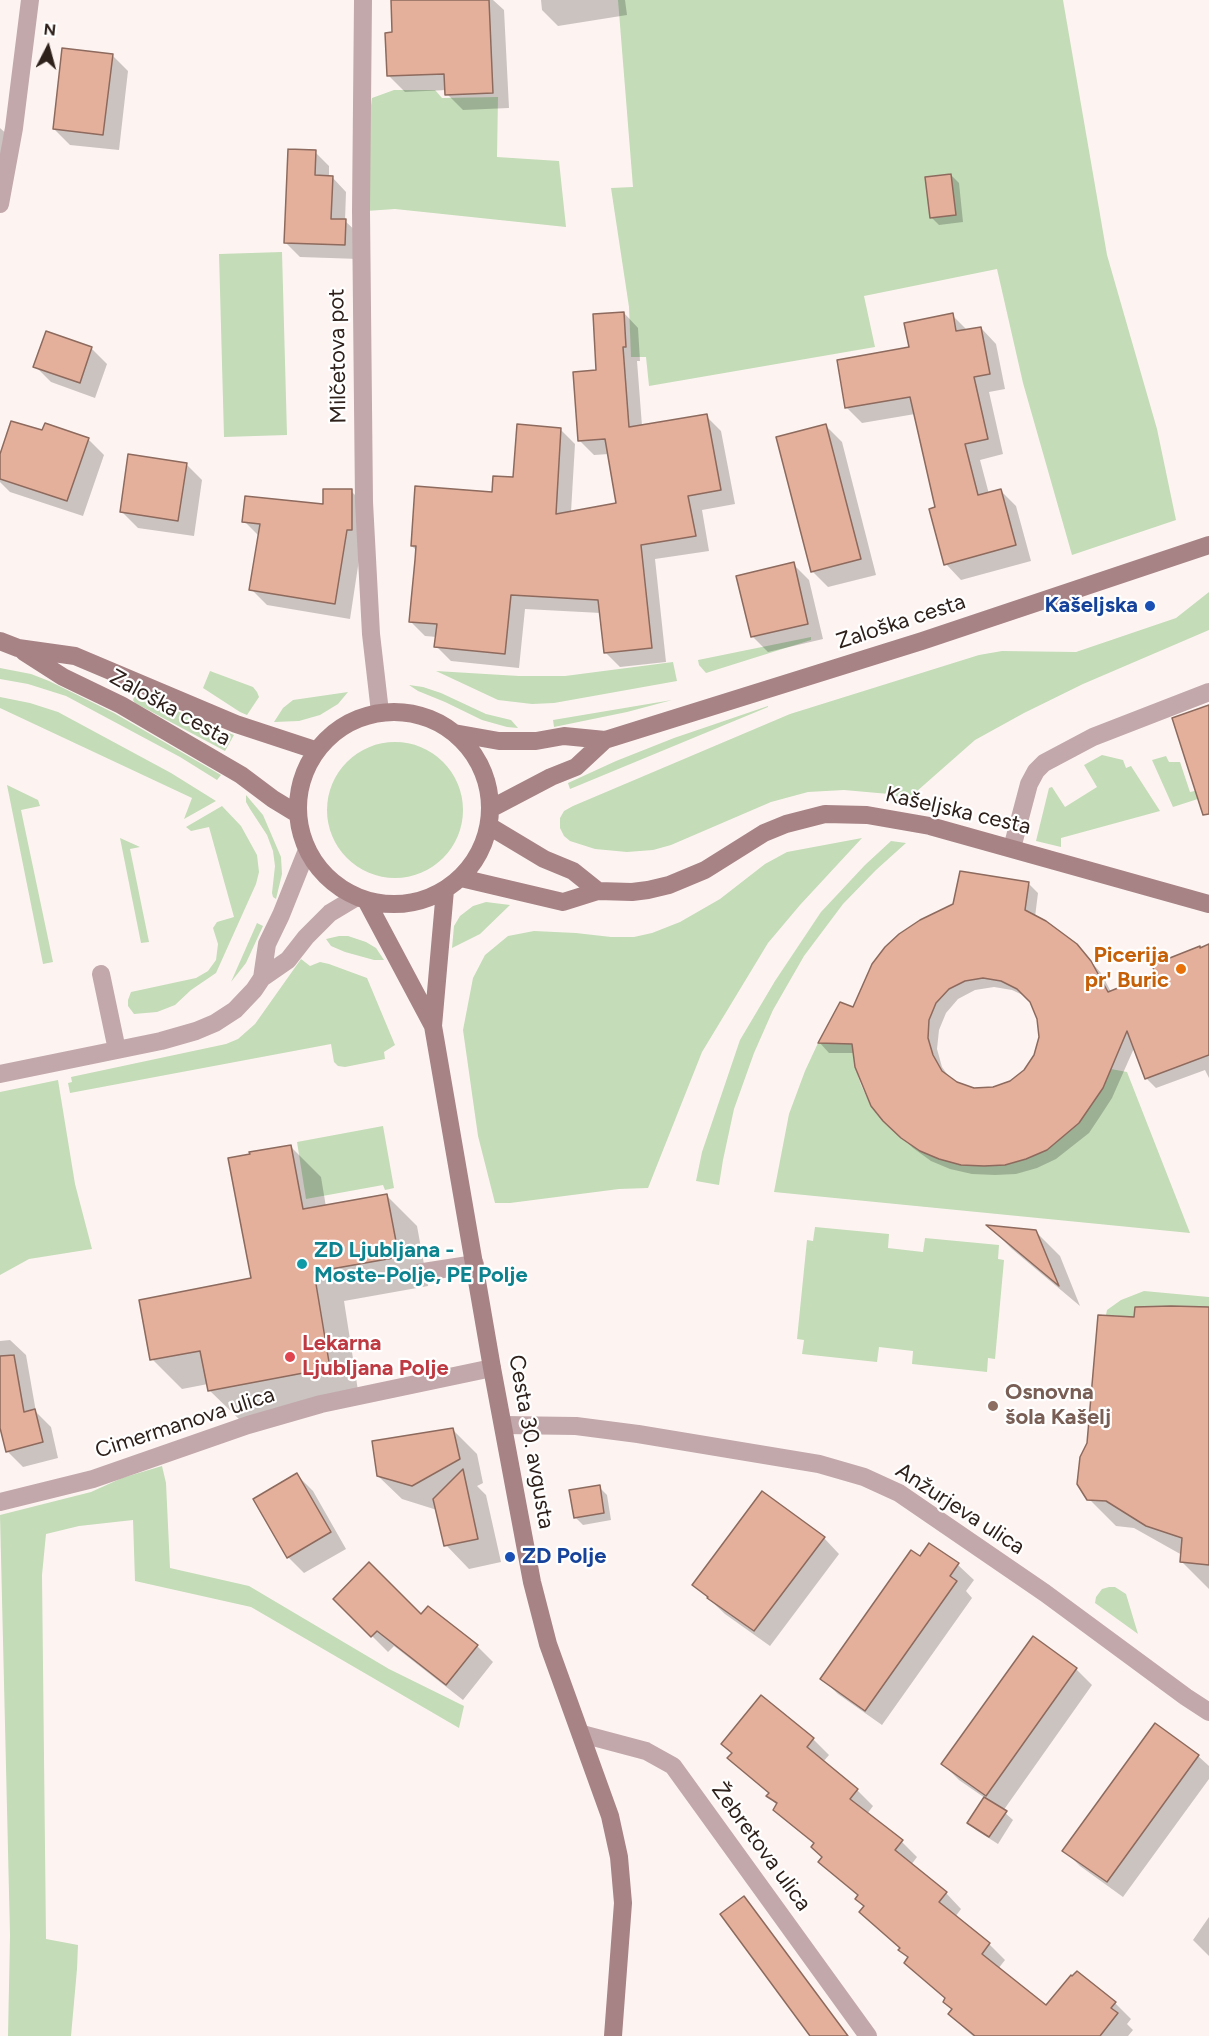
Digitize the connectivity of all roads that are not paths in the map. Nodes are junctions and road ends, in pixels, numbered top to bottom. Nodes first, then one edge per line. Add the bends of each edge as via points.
1 (30, 0) edge
2 (363, 0) edge
3 (0, 204) edge
4 (1209, 545) edge
5 (0, 641) edge
6 (18, 648) junction
7 (1209, 692) edge
8 (380, 712) junction
9 (454, 733) junction
10 (605, 740) junction
11 (315, 750) junction
12 (296, 813) junction
13 (490, 817) junction
14 (1012, 848) junction
15 (307, 850) junction
16 (461, 878) junction
17 (445, 891) junction
18 (598, 891) junction
19 (361, 900) junction
20 (1209, 904) edge
21 (101, 974) dead end
22 (262, 978) junction
23 (433, 1026) junction
24 (117, 1050) junction
25 (0, 1074) edge
26 (475, 1264) junction
27 (417, 1273) dead end
28 (492, 1368) junction
29 (502, 1425) junction
30 (0, 1502) edge
31 (1209, 1712) edge
32 (582, 1734) junction
33 (613, 2036) edge
34 (868, 2036) edge

1 - 3 street
2 - 8 street, Milčetova pot via 364,502 371,634
4 - 10 street, Zaloška cesta via 922,641
5 - 6 street, Zaloška cesta
6 - 11 street, Zaloška cesta via 75,656 236,724
6 - 12 street, Zaloška cesta via 241,775
7 - 14 street via 1093,737 1044,763 1029,784
8 - 9 street via 417,715
8 - 11 street via 334,731
9 - 10 street, Zaloška cesta via 499,741 564,736
9 - 13 street via 470,748 481,767 488,787
10 - 13 street, Zaloška cesta via 576,767 551,777
11 - 12 street via 304,770
12 - 15 street
13 - 16 street via 479,854
13 - 18 street via 544,859 573,871
14 - 18 street, Kašeljska cesta via 897,819 825,814 770,830 705,870 669,885 632,892
14 - 20 street, Kašeljska cesta
15 - 19 street via 333,883
15 - 22 street via 267,944
16 - 17 street
16 - 18 street, Kašeljska cesta via 563,902
17 - 19 street via 420,901 394,905
17 - 23 street, Cesta 30. avgusta
19 - 22 street via 330,913 288,960
19 - 23 street, Cesta 30. avgusta
21 - 24 street
22 - 24 street via 235,1010 215,1023 172,1038
23 - 26 street, Cesta 30. avgusta
24 - 25 street
26 - 27 street
26 - 28 street, Cesta 30. avgusta
28 - 29 street, Cesta 30. avgusta
28 - 30 street, Cimermanova ulica via 321,1404 93,1479
29 - 31 street, Anžurjeva ulica via 576,1426 638,1434 819,1464 864,1478 899,1493
29 - 32 street, Cesta 30. avgusta via 548,1644
32 - 33 street, Cesta 30. avgusta via 610,1816 619,1857 623,1903
32 - 34 street, Žebretova ulica via 646,1751 673,1766

